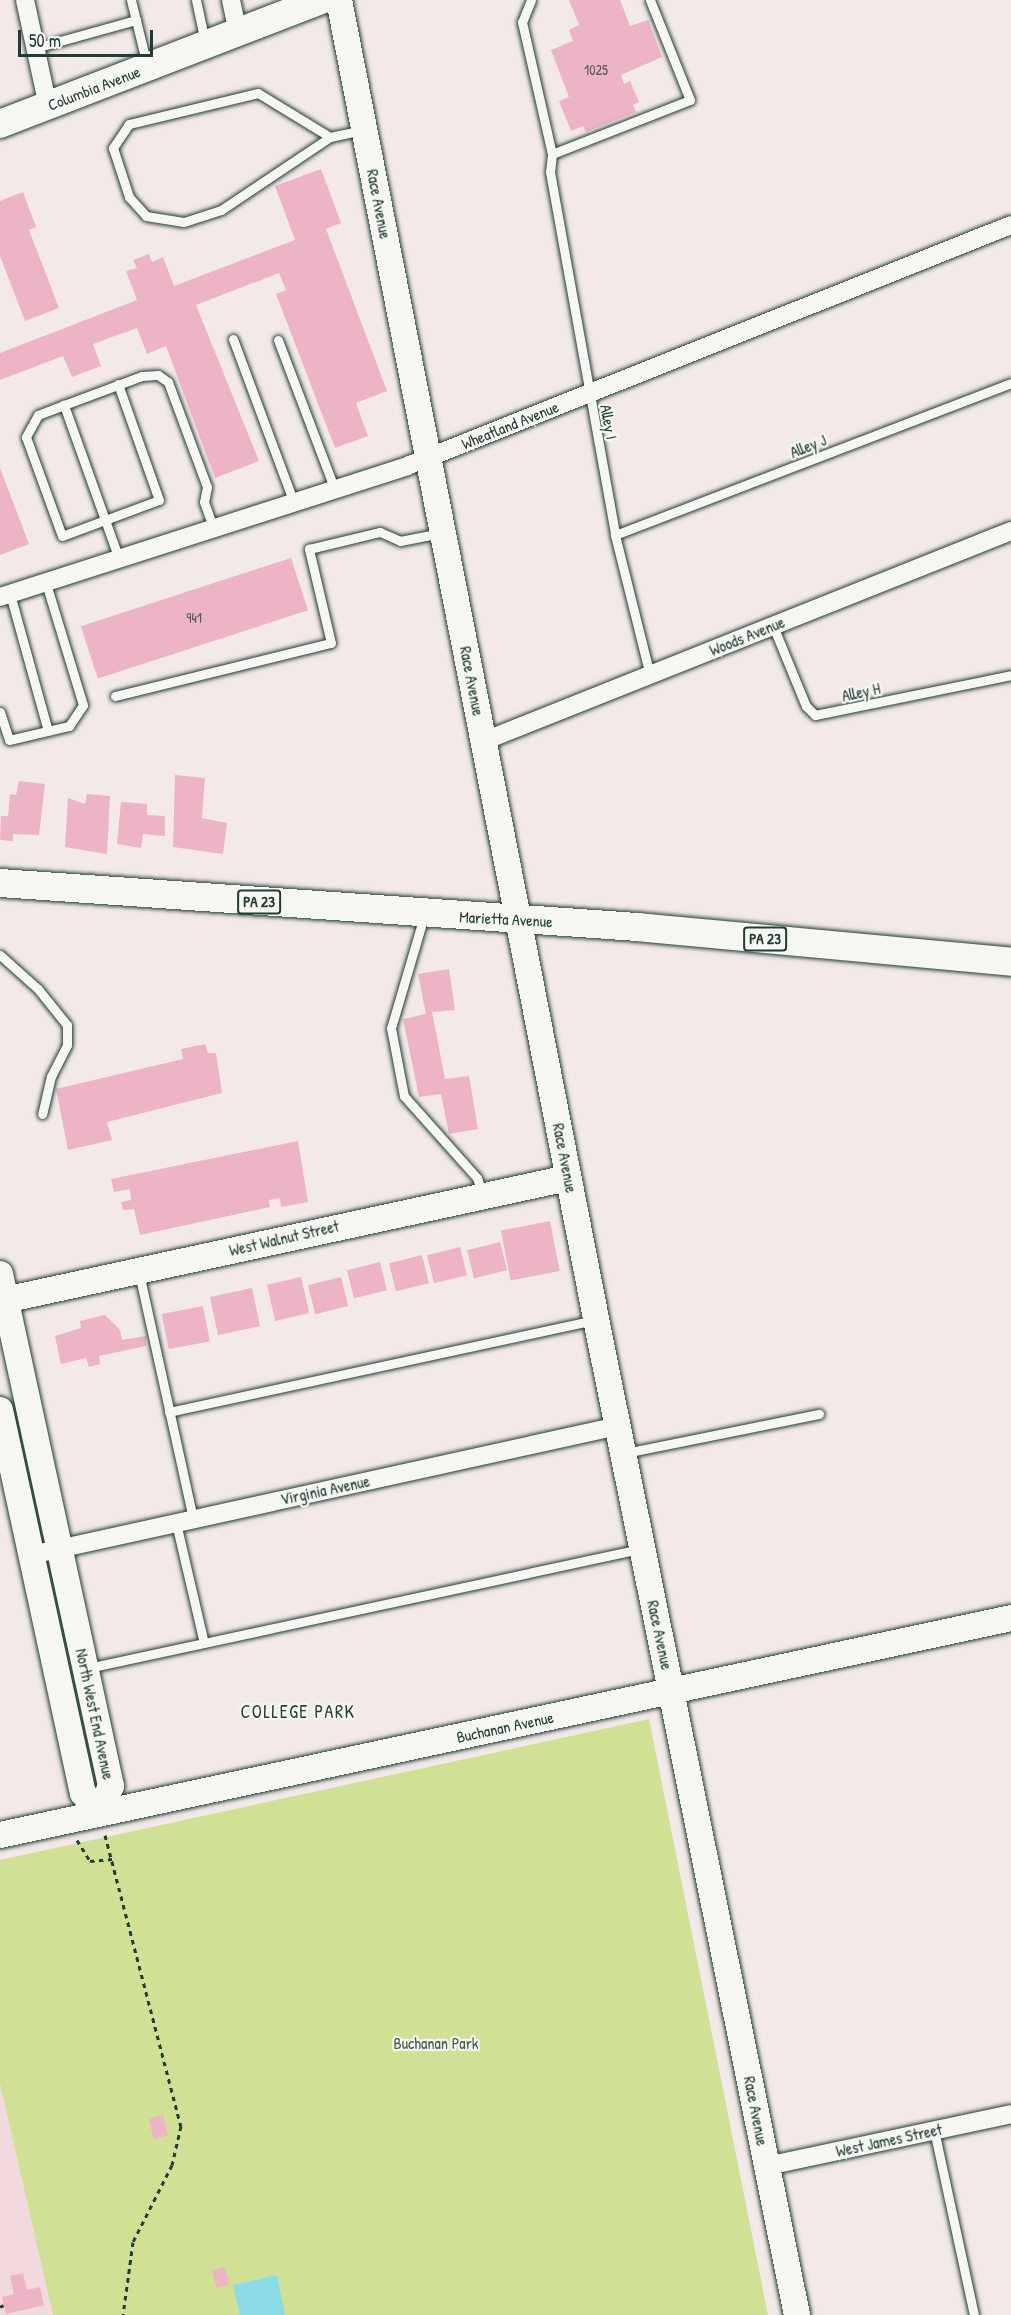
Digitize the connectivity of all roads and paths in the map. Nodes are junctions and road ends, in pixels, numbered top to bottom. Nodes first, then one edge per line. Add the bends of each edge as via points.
1 (25, 0) edge
2 (131, 0) edge
3 (196, 0) edge
4 (231, 0) edge
5 (322, 0) edge
6 (339, 0) edge
7 (531, 0) edge
8 (650, 0) edge
9 (136, 20) junction
10 (238, 32) junction
11 (206, 45) junction
12 (35, 48) junction
13 (147, 68) junction
14 (48, 106) junction
15 (0, 124) edge
16 (364, 129) junction
17 (330, 137) junction
18 (552, 154) junction
19 (1011, 225) edge
20 (233, 339) dead end
21 (278, 340) dead end
22 (1011, 383) edge
23 (118, 384) junction
24 (588, 394) junction
25 (64, 405) junction
26 (428, 458) junction
27 (334, 490) junction
28 (294, 503) junction
29 (105, 520) junction
30 (214, 529) junction
31 (1011, 531) edge
32 (443, 533) junction
33 (615, 535) junction
34 (119, 559) junction
35 (46, 583) junction
36 (5, 596) edge
37 (773, 626) junction
38 (651, 675) junction
39 (1011, 675) edge
40 (115, 696) dead end
41 (0, 712) edge
42 (48, 731) junction
43 (483, 741) junction
44 (0, 883) edge
45 (424, 914) junction
46 (518, 920) junction
47 (0, 955) edge
48 (1011, 962) edge
49 (42, 1114) dead end
50 (568, 1178) junction
51 (483, 1196) junction
52 (138, 1271) junction
53 (0, 1274) edge
54 (3, 1301) edge
55 (596, 1319) junction
56 (0, 1410) edge
57 (169, 1412) junction
58 (819, 1414) dead end
59 (618, 1426) junction
60 (623, 1454) junction
61 (185, 1521) junction
62 (643, 1548) junction
63 (60, 1549) junction
64 (31, 1555) junction
65 (1011, 1618) edge
66 (204, 1643) junction
67 (86, 1669) junction
68 (672, 1691) junction
69 (99, 1813) junction
70 (0, 1835) edge
71 (77, 1840) dead end
72 (112, 1859) junction
73 (1011, 2114) edge
74 (934, 2130) junction
75 (767, 2166) junction
76 (123, 2315) edge
77 (797, 2315) edge
78 (974, 2315) edge

1 - 12 street
2 - 9 lane
3 - 11 lane
4 - 10 street
5 - 10 main road, Columbia Avenue
6 - 16 main road, Race Avenue
7 - 18 lane, Alley I via 522,22
8 - 18 lane via 690,100
9 - 12 lane
9 - 13 lane
10 - 11 main road, Columbia Avenue
11 - 13 main road, Columbia Avenue
12 - 14 street
13 - 14 main road, Columbia Avenue
14 - 15 main road, Columbia Avenue
16 - 17 lane
16 - 26 main road, Race Avenue
17 - 17 lane via 220,210 184,222 146,216 129,197 114,148 129,124 258,93
18 - 24 lane, Alley I via 550,172
19 - 24 street, Wheatland Avenue
20 - 28 lane
21 - 27 lane
22 - 33 lane, Alley J
23 - 25 lane
23 - 29 lane via 159,500
23 - 30 lane via 158,375 168,382 207,487 204,502
24 - 26 street, Wheatland Avenue
24 - 33 lane, Alley I
25 - 29 lane
25 - 29 lane via 33,420 27,432 28,445 62,536
26 - 27 street, Wheatland Avenue
26 - 32 main road, Race Avenue
27 - 28 street, Wheatland Avenue
28 - 30 street, Wheatland Avenue
29 - 34 lane
30 - 34 street, Wheatland Avenue
31 - 37 street, Woods Avenue
32 - 40 lane via 400,541 380,532 309,549 331,643
32 - 43 main road, Race Avenue
33 - 38 lane, Alley I
34 - 35 street, Wheatland Avenue
35 - 36 street, Wheatland Avenue
35 - 42 lane via 83,705 69,726
36 - 42 lane
37 - 38 street, Woods Avenue
37 - 39 lane, Alley H via 806,706 815,715
38 - 43 street, Woods Avenue
41 - 42 lane via 9,740
43 - 46 main road, Race Avenue
44 - 45 main road, Marietta Avenue / PA 23
45 - 46 main road, Marietta Avenue / PA 23
45 - 51 lane via 391,1028 404,1096 477,1178
46 - 48 main road, Marietta Avenue / PA 23
46 - 50 main road, Race Avenue
47 - 49 lane via 38,989 66,1025 67,1045 51,1076
50 - 51 main road, West Walnut Street
50 - 55 main road, Race Avenue
51 - 52 main road, West Walnut Street
52 - 54 main road, West Walnut Street
52 - 57 lane
53 - 54 main road, North West End Avenue
54 - 63 main road, North West End Avenue
55 - 57 lane
55 - 59 main road, Race Avenue
56 - 64 main road, North West End Avenue
57 - 61 lane
58 - 60 lane
59 - 60 main road, Race Avenue
59 - 61 street, Virginia Avenue
60 - 62 main road, Race Avenue
61 - 63 street, Virginia Avenue
61 - 66 lane
62 - 66 lane
62 - 68 main road, Race Avenue
63 - 64 street, Virginia Avenue
63 - 67 main road, North West End Avenue
64 - 69 main road, North West End Avenue via 83,1793
65 - 68 main road, Buchanan Avenue
66 - 67 lane
67 - 69 main road, North West End Avenue via 111,1786
68 - 69 main road, Buchanan Avenue
68 - 75 main road, Race Avenue
69 - 70 main road, Buchanan Avenue
69 - 72 path
71 - 72 path via 90,1861
72 - 76 path via 181,2126 172,2165 133,2242
73 - 74 street, West James Street
74 - 75 street, West James Street
74 - 78 lane
75 - 77 main road, Race Avenue

